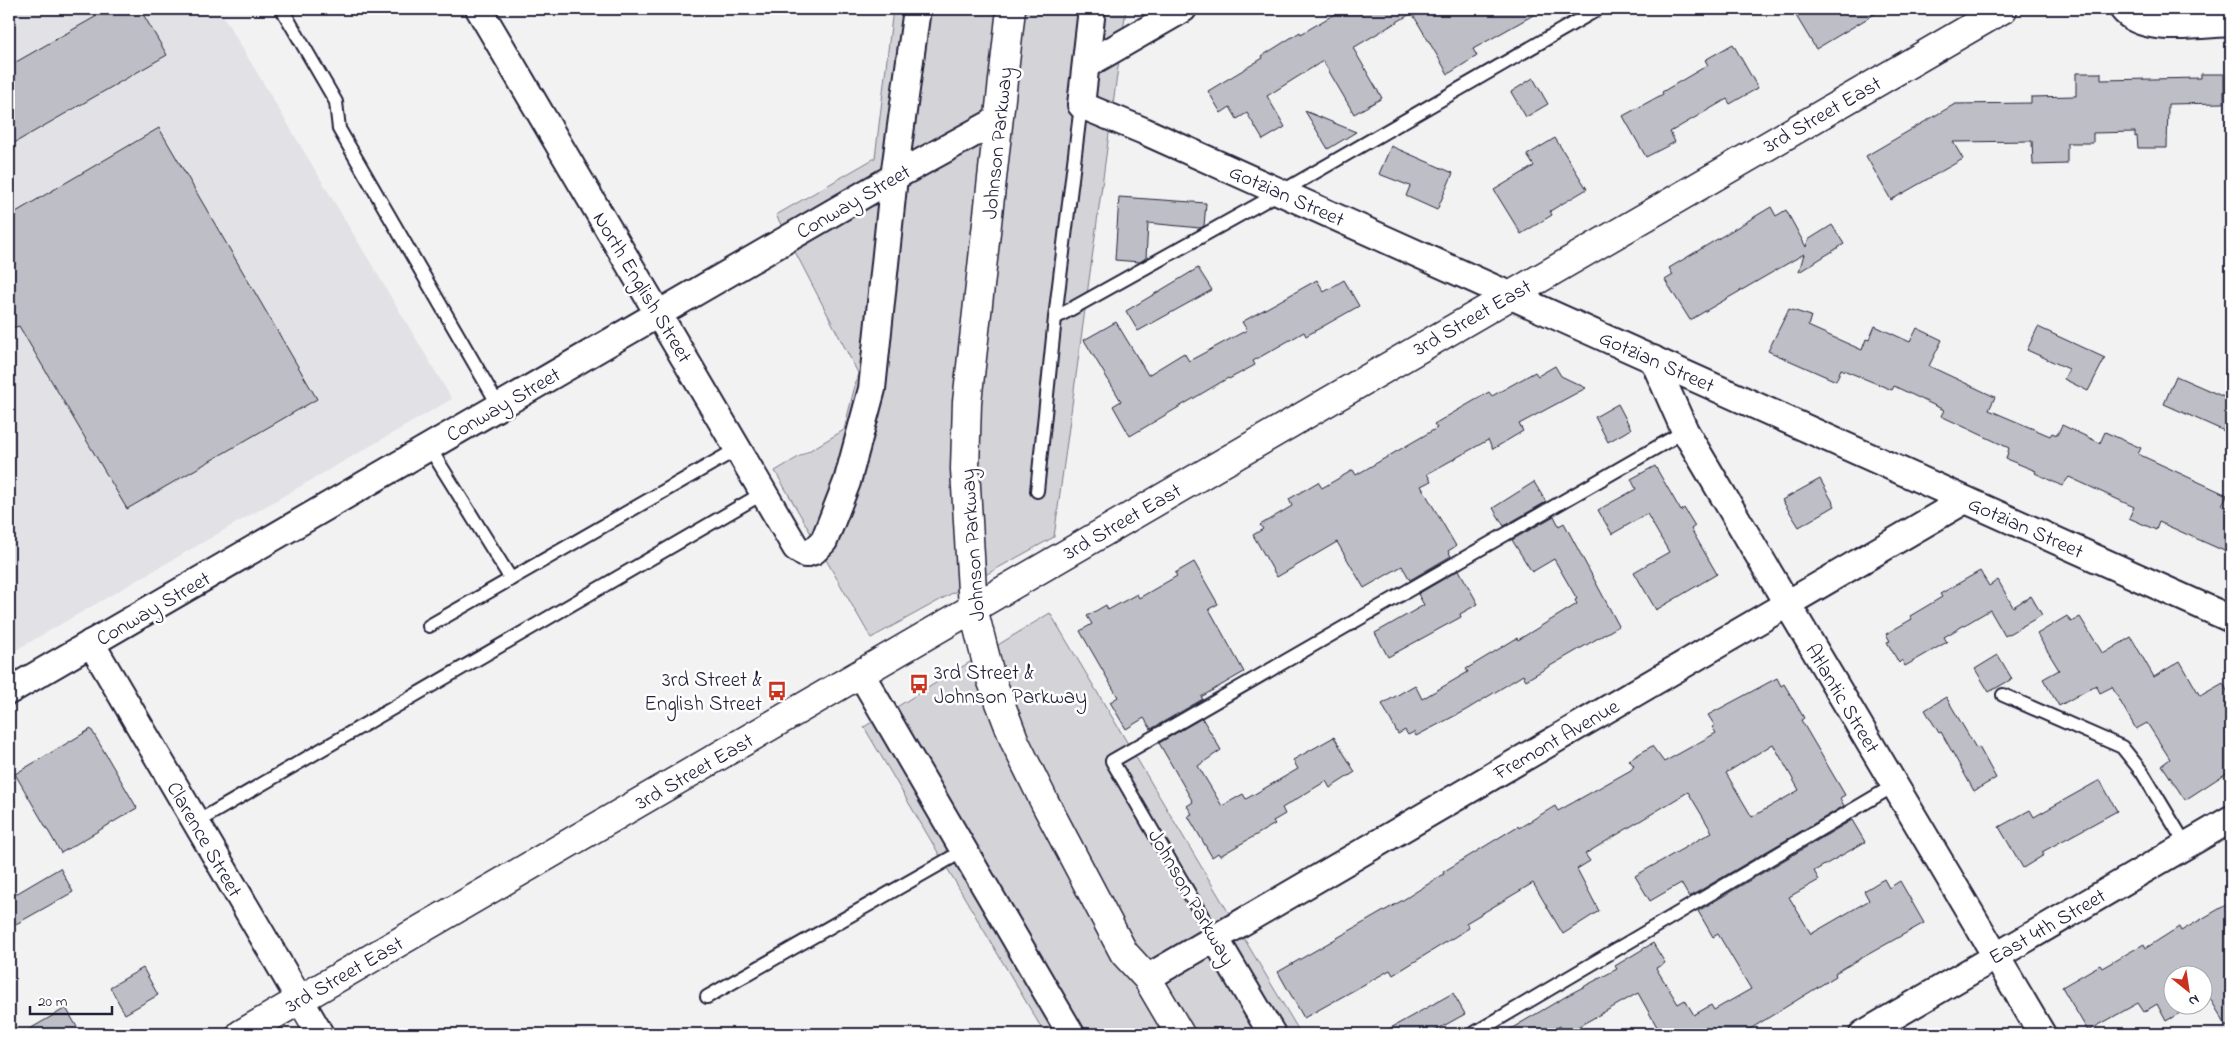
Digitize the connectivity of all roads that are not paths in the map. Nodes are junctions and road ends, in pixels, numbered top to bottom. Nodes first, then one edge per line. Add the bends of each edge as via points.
1 (282, 9) edge
2 (479, 9) edge
3 (917, 9) edge
4 (1012, 9) edge
5 (1092, 9) edge
6 (1183, 9) edge
7 (1598, 9) edge
8 (2003, 9) edge
9 (2122, 9) edge
10 (2231, 23) edge
11 (1086, 65) junction
12 (1081, 105) junction
13 (998, 120) junction
14 (894, 178) junction
15 (1281, 192) junction
16 (1509, 295) junction
17 (659, 314) junction
18 (1055, 318) junction
19 (1653, 358) junction
20 (499, 406) junction
21 (1685, 431) junction
22 (429, 447) junction
23 (739, 448) junction
24 (1037, 491) dead end
25 (765, 492) junction
26 (1965, 500) junction
27 (511, 579) junction
28 (1787, 604) junction
29 (973, 608) junction
30 (2231, 619) edge
31 (429, 626) dead end
32 (91, 643) junction
33 (862, 674) junction
34 (9, 691) edge
35 (2004, 695) dead end
36 (1895, 786) junction
37 (2231, 819) edge
38 (195, 823) junction
39 (2186, 845) junction
40 (963, 851) junction
41 (1215, 938) junction
42 (1995, 956) junction
43 (1147, 978) junction
44 (707, 997) dead end
45 (300, 1000) junction
46 (1061, 1031) edge
47 (241, 1034) edge
48 (320, 1034) edge
49 (1180, 1034) edge
50 (1272, 1034) edge
51 (1472, 1034) edge
52 (1862, 1034) edge
53 (2042, 1034) edge

1 - 20 lane via 336,102 339,129
2 - 17 street, North English Street
3 - 14 street
4 - 13 street, Johnson Parkway
5 - 11 street
6 - 11 street
7 - 15 lane
8 - 16 street, 3rd Street East
9 - 10 street via 2136,21 2149,25
11 - 12 street
12 - 15 street, Gotzian Street
12 - 18 lane
13 - 14 street, Conway Street
13 - 29 street, Johnson Parkway via 967,402 965,469
14 - 17 street, Conway Street
14 - 25 street, North English Street via 872,389 847,482 824,541 814,551 805,554 796,548
15 - 16 street, Gotzian Street
15 - 18 lane
16 - 19 street, Gotzian Street
16 - 29 street, 3rd Street East
17 - 20 street, Conway Street
17 - 23 street, North English Street
18 - 24 lane
19 - 21 street, Atlantic Street
19 - 26 street, Gotzian Street
20 - 22 street, Conway Street
21 - 28 street, Atlantic Street
21 - 41 lane, Johnson Parkway via 1112,761
22 - 27 lane
22 - 32 street, Conway Street
23 - 25 street, North English Street
23 - 27 lane
25 - 38 lane
26 - 28 street, Fremont Avenue
26 - 30 street, Gotzian Street
27 - 31 lane
28 - 36 street, Atlantic Street
28 - 41 street, Fremont Avenue
29 - 33 street, 3rd Street East
29 - 43 street, Johnson Parkway via 991,679 1015,742 1124,953
32 - 34 street, Conway Street
32 - 38 street, Clarence Street
33 - 40 street
33 - 45 street, 3rd Street East
35 - 39 lane via 2122,747 2142,772
36 - 42 street, Atlantic Street
36 - 51 lane
37 - 39 street, East 4th Street
38 - 45 street, Clarence Street
39 - 42 street, East 4th Street
40 - 44 lane
40 - 46 street
41 - 43 street, Fremont Avenue
41 - 50 street, Johnson Parkway
42 - 52 street, East 4th Street
42 - 53 street, Atlantic Street
43 - 49 street, Johnson Parkway
45 - 47 street, 3rd Street East
45 - 48 street, Clarence Street

